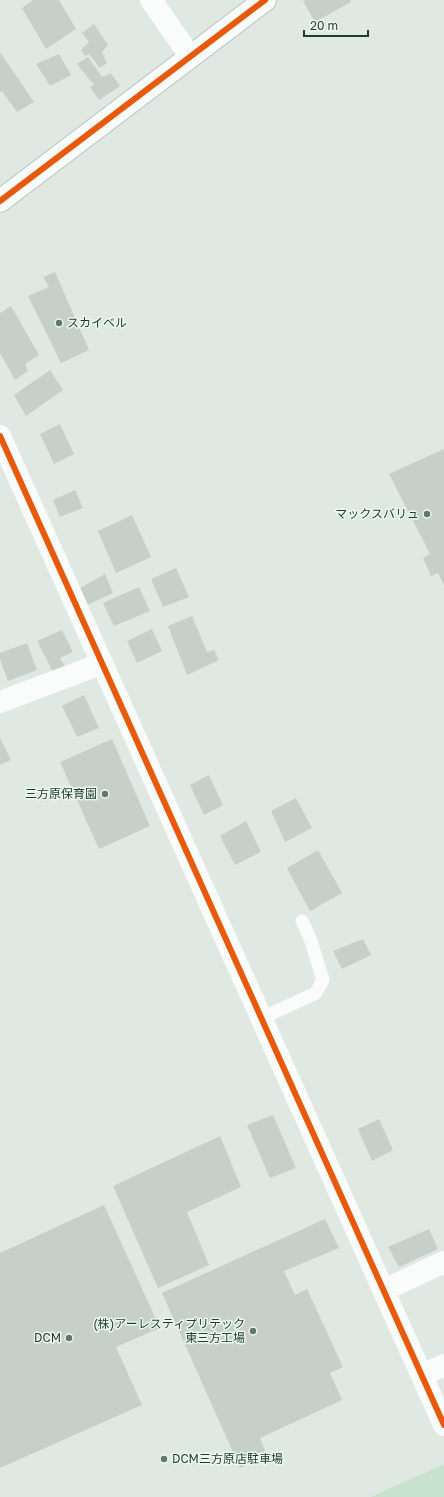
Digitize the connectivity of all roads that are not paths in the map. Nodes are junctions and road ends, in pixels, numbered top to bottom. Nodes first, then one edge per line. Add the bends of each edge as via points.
1 (150, 0) edge
2 (265, 0) edge
3 (190, 56) junction
4 (0, 200) edge
5 (0, 436) edge
6 (101, 664) junction
7 (0, 702) edge
8 (302, 921) dead end
9 (262, 1018) junction
10 (444, 1262) edge
11 (384, 1290) junction
12 (444, 1365) edge
13 (423, 1375) junction
14 (444, 1425) edge

1 - 3 street
2 - 3 street
3 - 4 street
5 - 6 street
6 - 7 street
6 - 9 street
8 - 9 lane via 323,980 316,993
9 - 11 street
10 - 11 street
11 - 13 street
12 - 13 street
13 - 14 street

